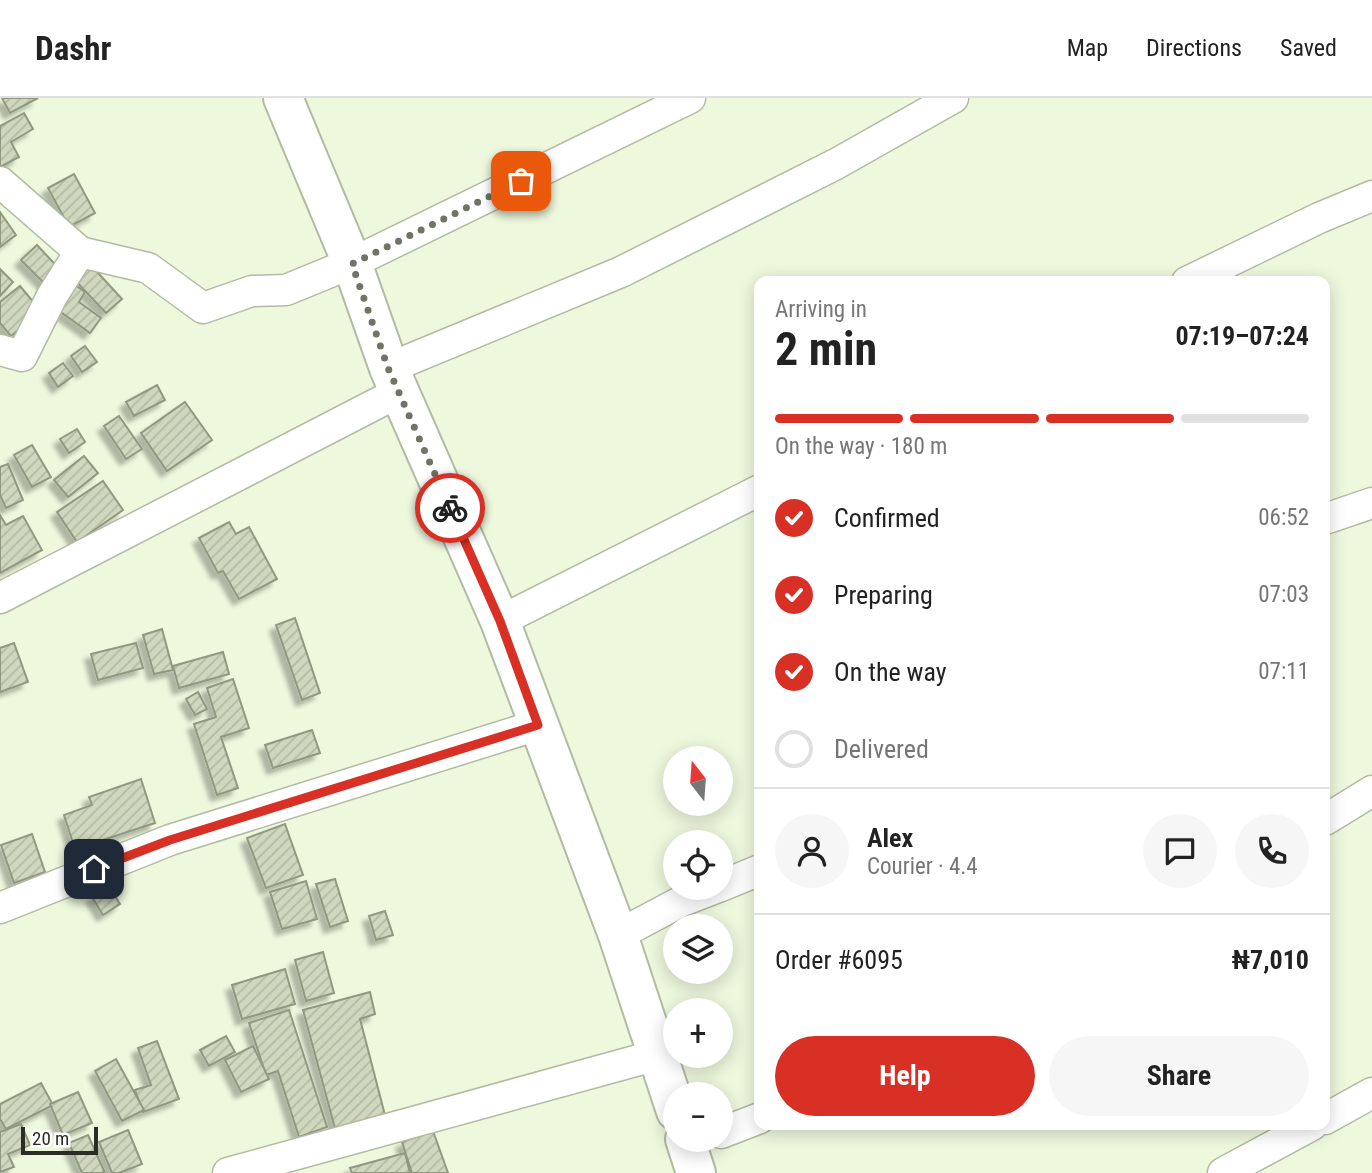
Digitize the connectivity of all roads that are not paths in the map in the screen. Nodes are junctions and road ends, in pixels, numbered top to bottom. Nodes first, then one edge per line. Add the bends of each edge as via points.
1 (283, 98) edge
2 (690, 98) edge
3 (953, 98) edge
4 (0, 182) edge
5 (1372, 196) edge
6 (80, 253) junction
7 (352, 264) junction
8 (1199, 276) edge
9 (0, 350) edge
10 (394, 380) junction
11 (754, 493) edge
12 (1372, 503) edge
13 (1330, 517) edge
14 (0, 598) edge
15 (500, 621) junction
16 (538, 725) junction
17 (1372, 791) edge
18 (1330, 817) edge
19 (754, 872) edge
20 (733, 881) edge
21 (685, 900) edge
22 (0, 908) edge
23 (618, 935) junction
24 (657, 1055) junction
25 (669, 1082) edge
26 (1372, 1093) edge
27 (1330, 1116) edge
28 (754, 1120) edge
29 (733, 1127) edge
30 (1303, 1130) edge
31 (228, 1173) edge
32 (1223, 1173) edge

1 - 7 street
2 - 7 street
3 - 10 street via 836,164
4 - 6 street
5 - 8 street
6 - 7 street via 148,268 203,308 252,291 286,290
6 - 9 street via 22,356
7 - 10 street
10 - 14 street
10 - 15 street
11 - 15 street
12 - 13 street
15 - 16 street
16 - 22 street via 170,840
16 - 23 street
17 - 18 street
19 - 20 street
21 - 23 street
23 - 24 street
24 - 25 street
24 - 31 street
26 - 27 street
28 - 29 street
30 - 32 street

